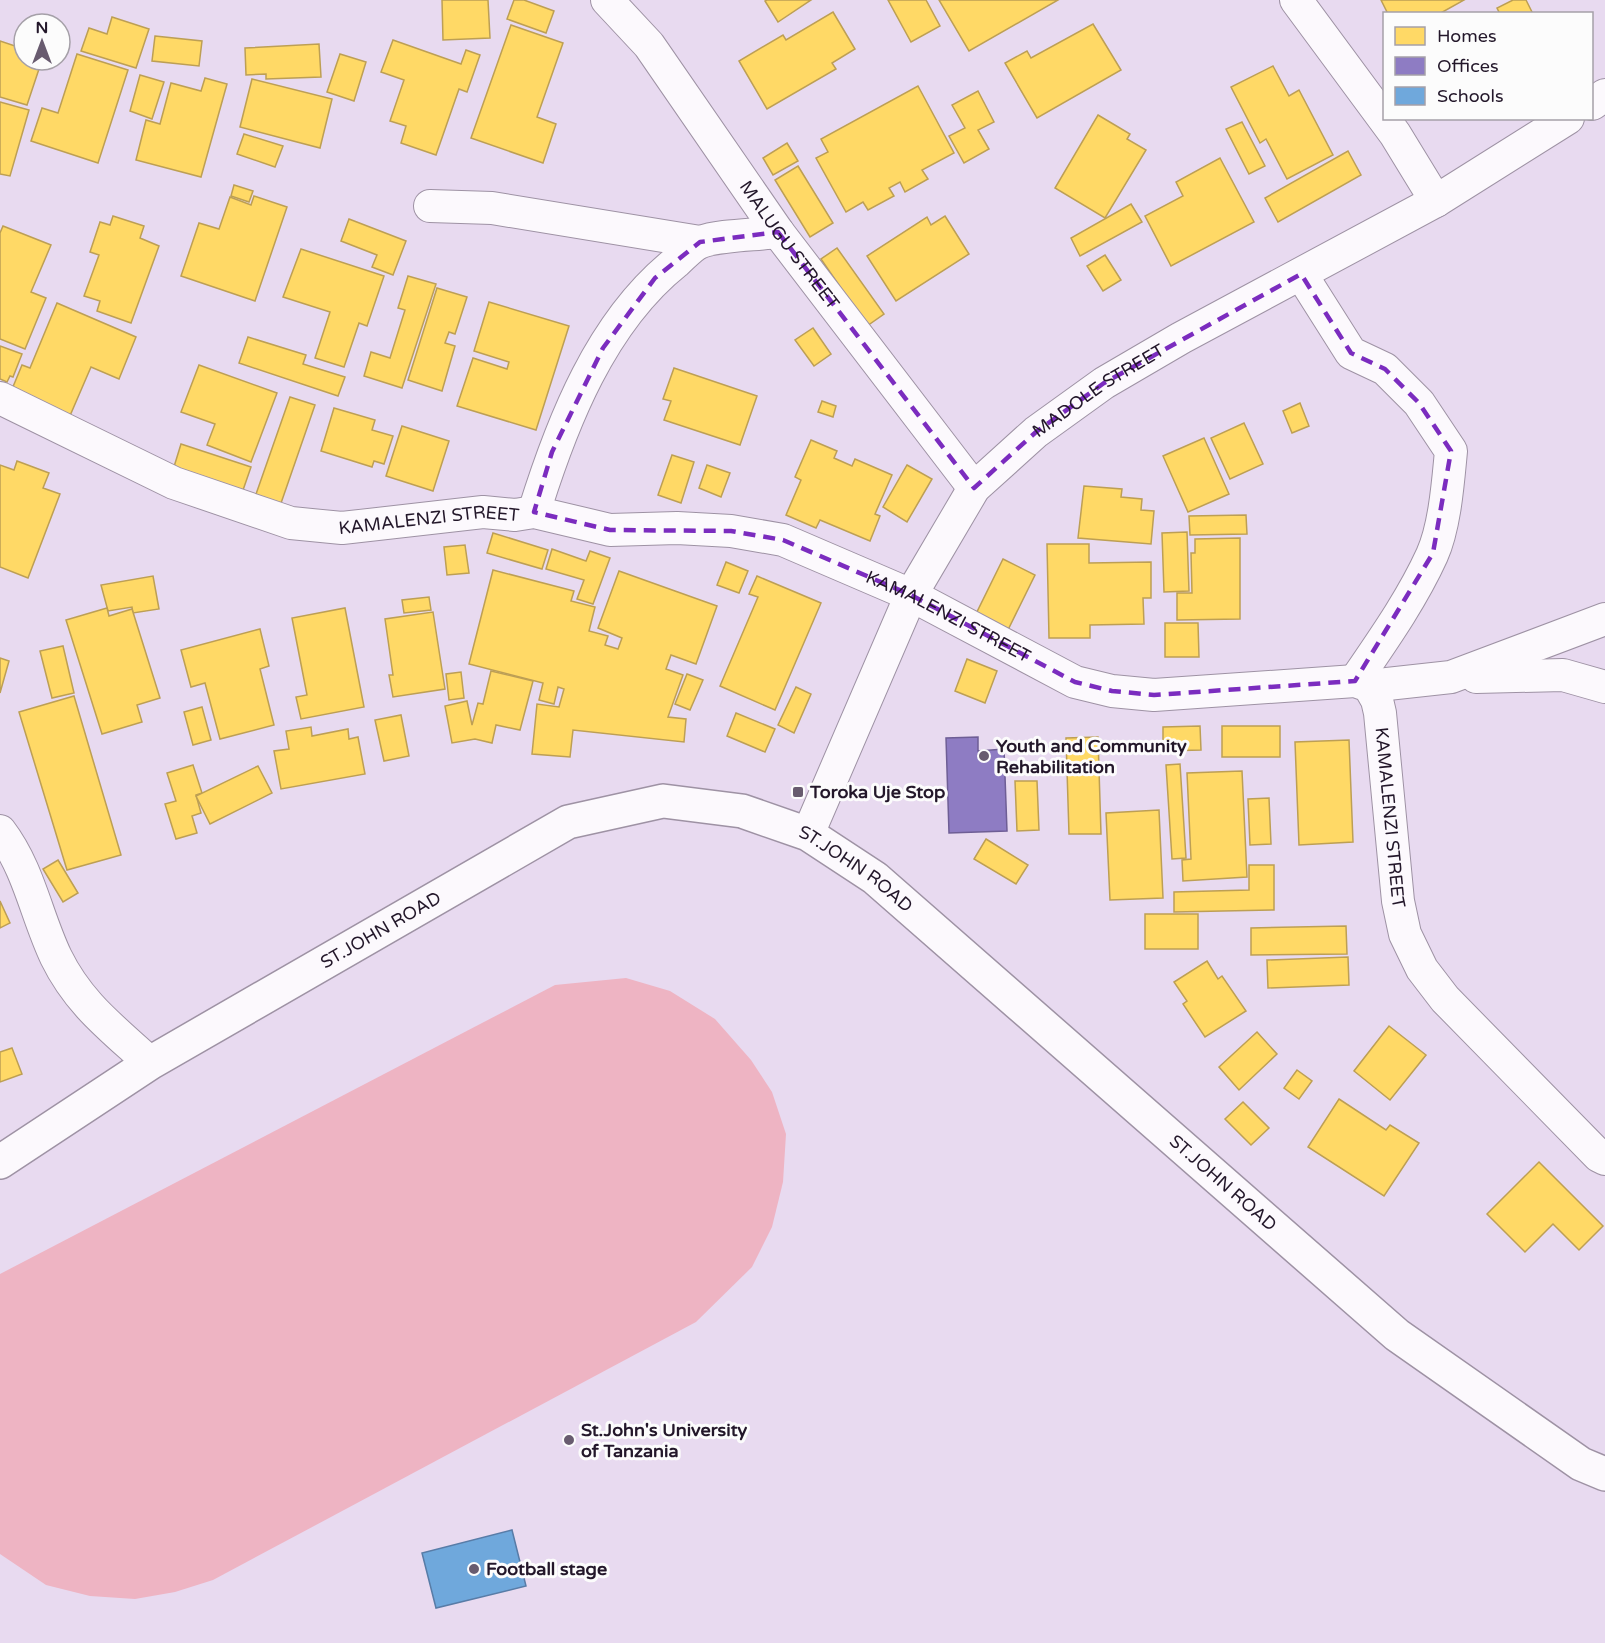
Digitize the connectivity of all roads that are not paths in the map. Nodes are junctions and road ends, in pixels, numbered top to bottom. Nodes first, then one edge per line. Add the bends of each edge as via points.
1 (607, 0) edge
2 (1296, 0) edge
3 (1383, 118) edge
4 (1385, 120) edge
5 (1565, 120) edge
6 (1436, 201) junction
7 (430, 206) dead end
8 (778, 232) junction
9 (700, 242) junction
10 (1301, 274) junction
11 (0, 398) edge
12 (974, 488) junction
13 (534, 512) junction
14 (912, 595) junction
15 (1605, 619) edge
16 (1451, 677) junction
17 (1362, 683) junction
18 (1605, 687) edge
19 (0, 831) edge
20 (808, 834) junction
21 (150, 1063) junction
22 (1605, 1159) edge
23 (0, 1162) edge
24 (1605, 1474) edge

1 - 8 street, MALUGU STREET via 649,45
2 - 3 street
4 - 6 street
5 - 6 street, MADOLE STREET
6 - 10 street, MADOLE STREET
7 - 9 street via 492,208
8 - 9 street
8 - 12 street, MALUGU STREET
9 - 13 street via 656,278 603,348 552,452
10 - 12 street, MADOLE STREET via 1104,384 1036,432
10 - 17 street via 1351,353 1385,369 1419,403 1451,451 1433,553
11 - 13 street, KAMALENZI STREET via 174,483 291,523 342,528 483,512
12 - 14 street, MADOLE STREET
13 - 14 street, KAMALENZI STREET via 610,530 731,531 783,540
14 - 17 street, KAMALENZI STREET via 1075,682 1112,691 1154,695
14 - 20 street, MADOLE STREET
15 - 16 street
16 - 17 street
16 - 18 street via 1563,675
17 - 22 street, KAMALENZI STREET via 1377,699 1380,713 1398,901 1406,934 1422,969 1445,999
19 - 21 street via 18,858 31,886 38,916 80,999
20 - 21 street, ST.JOHN ROAD via 742,812 663,801 567,822
20 - 24 street, ST.JOHN ROAD via 875,878 922,917 1397,1335 1581,1464
21 - 23 street, ST.JOHN ROAD

